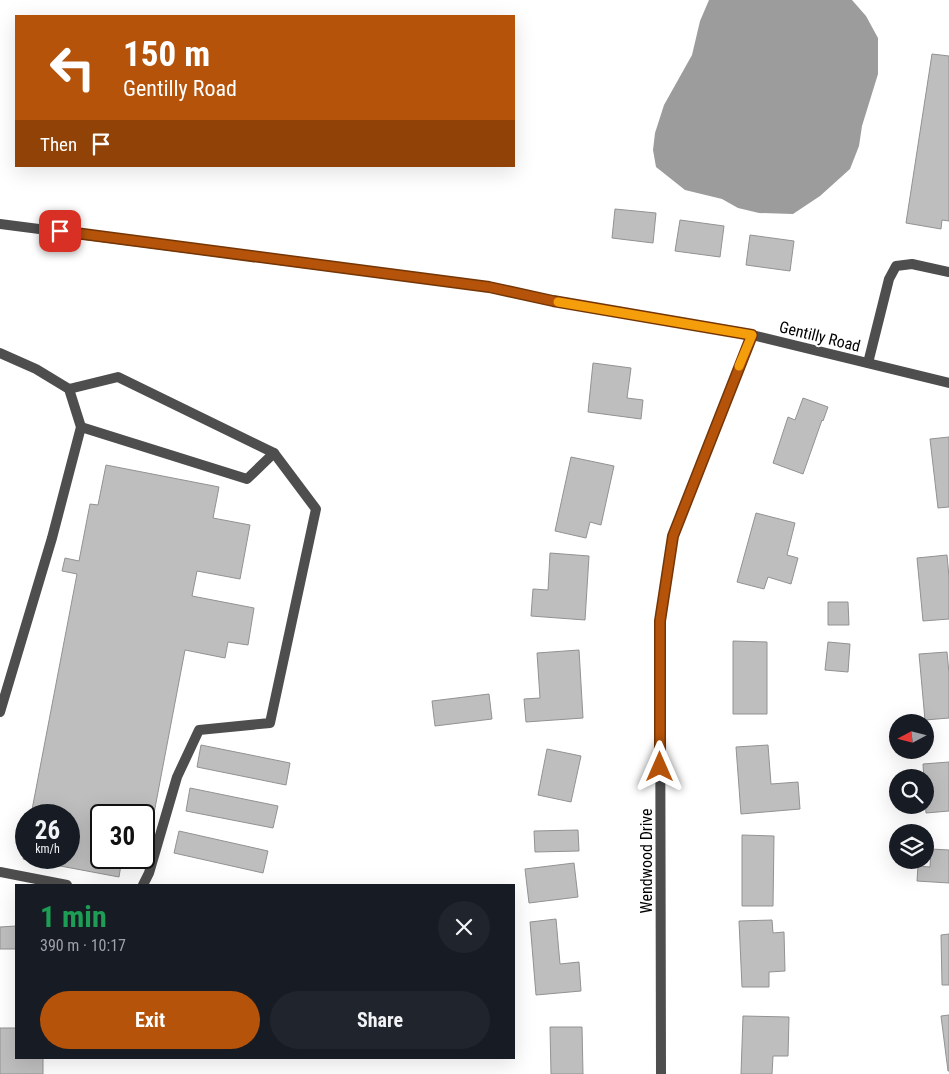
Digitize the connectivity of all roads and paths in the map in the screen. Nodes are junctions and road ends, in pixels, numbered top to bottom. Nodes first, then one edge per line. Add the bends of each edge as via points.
1 (0, 224) edge
2 (949, 272) edge
3 (752, 335) junction
4 (0, 353) edge
5 (868, 363) junction
6 (949, 383) edge
7 (69, 389) junction
8 (81, 427) junction
9 (274, 453) junction
10 (0, 712) edge
11 (0, 872) edge
12 (62, 884) edge
13 (144, 884) edge
14 (661, 1074) edge

1 - 3 street, Gentilly Road via 489,287
2 - 5 street via 912,264 896,266 889,280
3 - 5 street, Gentilly Road
3 - 14 street, Wendwood Drive via 673,536 660,621
4 - 7 street
5 - 6 street, Gentilly Road
7 - 8 street
7 - 9 street via 118,377
8 - 9 street via 247,479
8 - 10 street
9 - 13 street via 316,509 270,723 199,730 177,777
11 - 12 street

